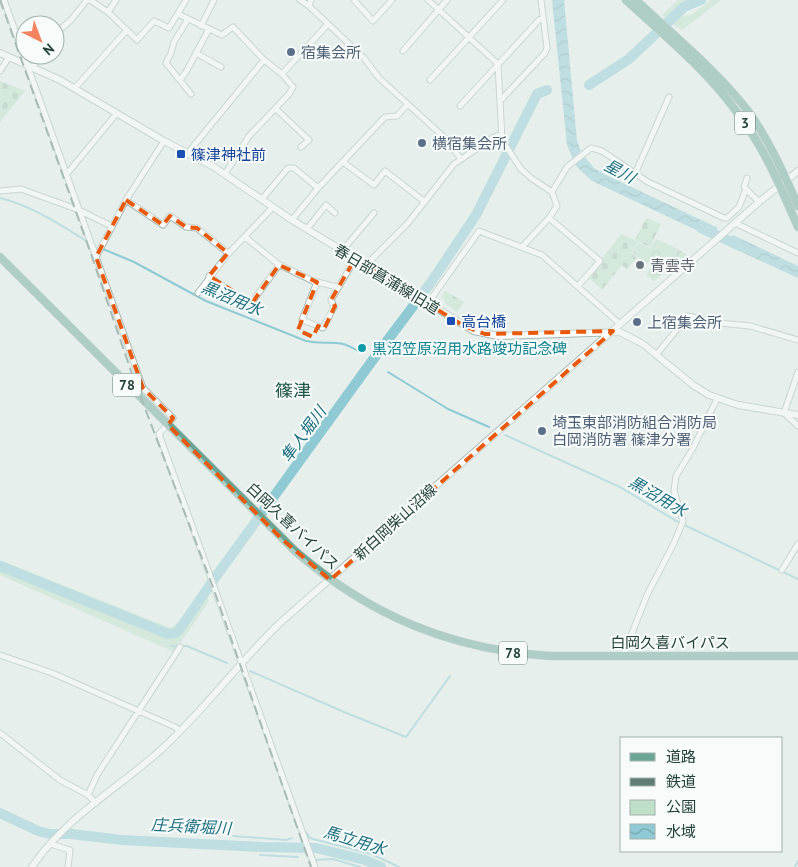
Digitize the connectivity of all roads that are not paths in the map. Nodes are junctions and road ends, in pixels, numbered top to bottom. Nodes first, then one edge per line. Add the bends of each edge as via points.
1 (4, 0) edge
2 (88, 0) edge
3 (116, 0) edge
4 (186, 0) edge
5 (214, 0) edge
6 (300, 0) edge
7 (311, 0) edge
8 (354, 0) edge
9 (392, 0) edge
10 (428, 0) edge
11 (447, 0) edge
12 (503, 0) edge
13 (541, 0) edge
14 (626, 0) edge
15 (636, 0) edge
16 (309, 6) junction
17 (438, 10) junction
18 (108, 12) junction
19 (178, 14) junction
20 (543, 18) junction
21 (188, 19) junction
22 (328, 24) junction
23 (65, 25) edge
24 (658, 25) junction
25 (202, 26) junction
26 (209, 29) junction
27 (127, 30) junction
28 (469, 38) junction
29 (402, 51) dead end
30 (0, 53) edge
31 (196, 53) junction
32 (9, 57) junction
33 (264, 60) junction
34 (498, 64) junction
35 (30, 66) junction
36 (221, 67) dead end
37 (0, 71) edge
38 (282, 74) junction
39 (180, 80) junction
40 (430, 80) dead end
41 (75, 88) junction
42 (191, 94) dead end
43 (669, 97) dead end
44 (500, 101) junction
45 (407, 105) junction
46 (460, 106) dead end
47 (276, 108) junction
48 (118, 113) junction
49 (501, 134) junction
50 (164, 141) junction
51 (301, 147) dead end
52 (187, 154) junction
53 (461, 159) junction
54 (343, 162) junction
55 (798, 171) edge
56 (225, 174) junction
57 (634, 174) junction
58 (66, 175) junction
59 (747, 178) dead end
60 (783, 182) junction
61 (318, 188) junction
62 (746, 189) junction
63 (0, 191) edge
64 (552, 192) junction
65 (795, 194) edge
66 (262, 199) junction
67 (126, 200) junction
68 (425, 202) junction
69 (759, 202) junction
70 (798, 206) edge
71 (273, 207) junction
72 (79, 210) junction
73 (335, 213) dead end
74 (374, 213) dead end
75 (548, 218) junction
76 (292, 220) junction
77 (734, 224) junction
78 (111, 226) junction
79 (798, 227) edge
80 (307, 229) junction
81 (245, 237) junction
82 (522, 247) junction
83 (342, 251) junction
84 (228, 253) junction
85 (798, 253) edge
86 (0, 257) edge
87 (96, 257) junction
88 (355, 259) junction
89 (279, 265) junction
90 (365, 266) junction
91 (210, 276) junction
92 (317, 282) junction
93 (578, 286) junction
94 (337, 287) junction
95 (198, 293) dead end
96 (426, 302) junction
97 (620, 324) junction
98 (613, 331) junction
99 (798, 340) edge
100 (656, 355) junction
101 (798, 372) edge
102 (717, 399) junction
103 (784, 413) junction
104 (798, 415) edge
105 (168, 425) junction
106 (798, 426) edge
107 (798, 544) edge
108 (782, 570) dead end
109 (330, 580) junction
110 (180, 646) dead end
111 (0, 655) edge
112 (623, 656) junction
113 (798, 656) edge
114 (241, 663) junction
115 (138, 711) junction
116 (180, 732) junction
117 (0, 733) edge
118 (88, 794) junction
119 (96, 802) junction
120 (52, 842) junction
121 (32, 867) edge
122 (68, 867) edge
123 (314, 867) edge

1 - 35 street
2 - 18 street
2 - 23 street
3 - 18 street
4 - 19 street
5 - 25 street
6 - 16 street
7 - 16 street
8 - 9 street via 373,21
10 - 17 street
11 - 17 street
12 - 28 street
13 - 20 street
14 - 24 main road, 3
15 - 24 main road, 3
16 - 22 street
17 - 28 street
17 - 29 street
18 - 27 street
19 - 21 street
19 - 27 street via 169,28 154,21 137,40
20 - 34 street
20 - 44 street via 546,54
21 - 25 street
21 - 39 street via 166,63
22 - 38 street
22 - 45 street
24 - 60 main road, 3 via 735,109
25 - 26 street
26 - 31 street
26 - 33 street via 222,35 233,27
27 - 41 street
28 - 34 street
28 - 40 street
30 - 32 street, 春日部菖蒲線旧道
31 - 36 street
31 - 39 street
32 - 35 street, 春日部菖蒲線旧道
32 - 37 street
33 - 38 street
33 - 52 street
34 - 44 street
34 - 46 street
35 - 41 street, 春日部菖蒲線旧道
35 - 58 street
38 - 47 street via 293,87
39 - 42 street
41 - 48 street, 春日部菖蒲線旧道
43 - 57 street
44 - 49 street
45 - 53 street via 445,138
45 - 54 street via 397,116 385,117
47 - 51 street via 309,140
47 - 56 street via 249,136
48 - 50 street, 春日部菖蒲線旧道
48 - 58 street
49 - 53 street
49 - 64 street via 515,162
50 - 52 street, 春日部菖蒲線旧道
50 - 67 street
52 - 56 street, 春日部菖蒲線旧道
53 - 68 street via 450,168
54 - 61 street
54 - 68 street via 374,185 385,171
55 - 60 street
56 - 66 street, 春日部菖蒲線旧道
57 - 62 street via 727,218 739,207
57 - 64 street via 602,151 588,149 568,167
58 - 72 street
59 - 62 street
60 - 65 main road, 3
60 - 69 street
60 - 79 main road, 3
61 - 66 street via 294,168 288,168
61 - 76 street
62 - 69 street
63 - 72 street via 21,189
64 - 75 street via 557,206
65 - 70 main road, 3
66 - 71 street, 春日部菖蒲線旧道
67 - 78 street
67 - 84 street via 163,225 170,216 186,227 197,228
68 - 90 street
69 - 77 street
71 - 76 street, 春日部菖蒲線旧道
71 - 81 street
72 - 78 street
72 - 87 street
73 - 80 street via 326,205
74 - 83 street
75 - 82 street
75 - 93 street via 600,261
76 - 80 street, 春日部菖蒲線旧道
77 - 85 street
77 - 97 street, 新白岡柴山沼線
78 - 87 street
80 - 83 street, 春日部菖蒲線旧道
81 - 84 street
81 - 89 street
82 - 93 street via 542,255
82 - 96 street via 479,231
83 - 88 street, 春日部菖蒲線旧道
84 - 91 street
86 - 105 main road, 白岡久喜バイパス / 78
87 - 105 street via 143,388 173,418
88 - 90 street, 春日部菖蒲線旧道
88 - 94 street
89 - 91 street via 252,302 234,294
89 - 92 street
90 - 96 street, 春日部菖蒲線旧道
91 - 95 street
92 - 94 street
92 - 94 street via 302,320 323,328 334,307 331,300
93 - 97 street
96 - 98 street, 春日部菖蒲線旧道 via 464,326 485,334
97 - 98 street, 新白岡柴山沼線
98 - 100 street, 春日部菖蒲線旧道 via 635,339
98 - 109 street, 新白岡柴山沼線
99 - 100 street via 750,326 688,316
100 - 102 street, 春日部菖蒲線旧道 via 693,385
101 - 103 street
102 - 103 street, 春日部菖蒲線旧道 via 738,406
102 - 112 street via 676,476 674,491 682,524 647,595
103 - 104 street, 春日部菖蒲線旧道
103 - 106 street
105 - 109 main road, 白岡久喜バイパス / 78 via 295,551
105 - 114 street via 159,434
107 - 108 street
109 - 112 main road, 白岡久喜バイパス / 78 via 403,622 464,643 534,655
109 - 114 street, 新白岡柴山沼線 via 281,622
110 - 115 street
111 - 115 street via 52,673
112 - 113 main road, 白岡久喜バイパス / 78
114 - 116 street, 新白岡柴山沼線
114 - 123 street
115 - 116 street
115 - 118 street
116 - 119 street, 新白岡柴山沼線 via 141,768
117 - 118 street via 60,780
118 - 119 street
119 - 120 street, 新白岡柴山沼線
120 - 121 street
120 - 122 street via 70,850

